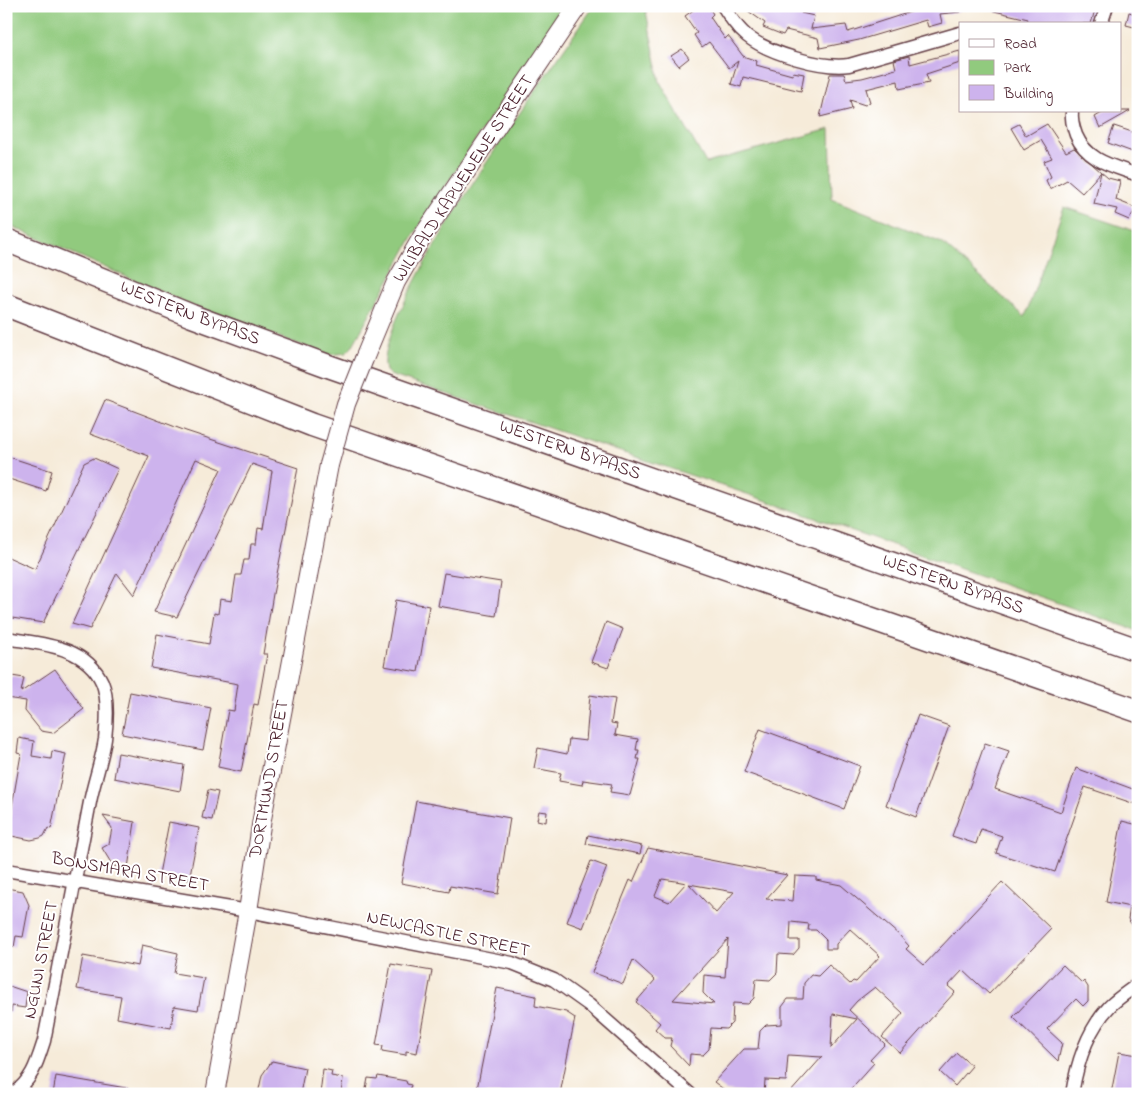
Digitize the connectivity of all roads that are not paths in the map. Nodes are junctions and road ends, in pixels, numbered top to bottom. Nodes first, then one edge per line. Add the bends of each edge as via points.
1 (578, 6) edge
2 (722, 6) edge
3 (1107, 6) edge
4 (1102, 22) edge
5 (959, 33) edge
6 (1072, 112) edge
7 (1138, 174) edge
8 (6, 240) edge
9 (6, 305) edge
10 (329, 465) joint
11 (6, 638) edge
12 (1138, 650) edge
13 (1138, 710) edge
14 (6, 870) edge
15 (74, 882) junction
16 (248, 911) junction
17 (1138, 984) edge
18 (12, 1094) edge
19 (214, 1094) edge
20 (690, 1094) edge
21 (1072, 1094) edge

1 - 10 street, WILIBALD KAPUENENE STREET, bridge via 422,237 396,282 346,404
2 - 5 street via 739,29 760,45 834,67
3 - 4 street
6 - 7 street via 1072,126 1089,155
8 - 12 highway, WESTERN BYPASS via 192,316 331,367
9 - 13 highway via 312,425
10 - 16 street, DORTMUND STREET via 262,819
11 - 15 street, NGUNI STREET via 66,649 80,657 102,683 107,713 105,740
14 - 15 street, BONSMARA STREET
15 - 16 street, BONSMARA STREET
15 - 18 street, NGUNI STREET via 44,1041 30,1077 22,1088
16 - 19 street, DORTMUND STREET
16 - 20 street, NEWCASTLE STREET via 488,958 545,976 589,1005
17 - 21 street via 1110,1006 1093,1029 1081,1057

